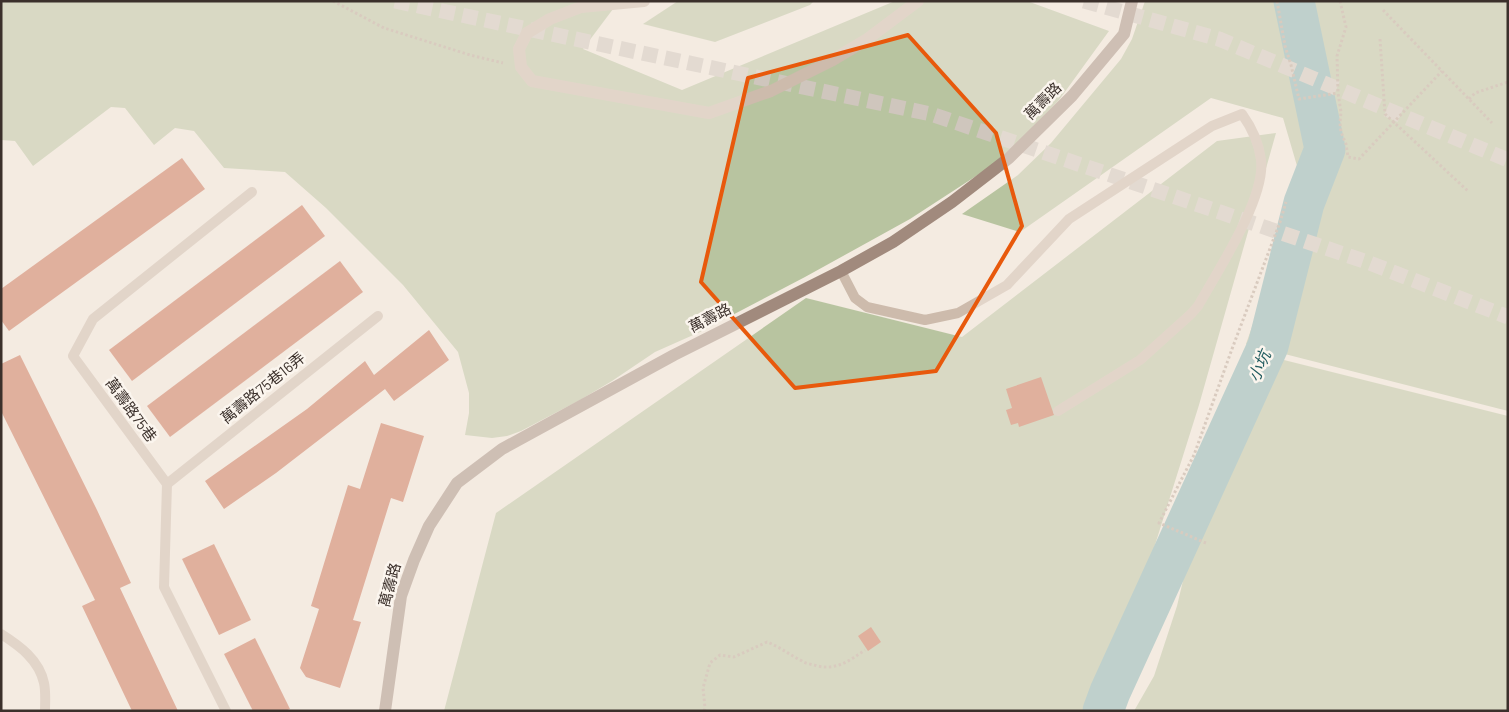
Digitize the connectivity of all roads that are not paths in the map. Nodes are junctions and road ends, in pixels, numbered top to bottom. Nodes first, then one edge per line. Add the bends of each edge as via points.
1 (644, 1) edge
2 (918, 1) edge
3 (1132, 1) edge
4 (252, 192) dead end
5 (842, 271) junction
6 (378, 316) dead end
7 (1058, 411) dead end
8 (167, 484) junction
9 (1, 634) edge
10 (46, 711) edge
11 (226, 711) edge
12 (385, 711) edge

1 - 2 street via 581,7 550,19 527,32 519,49 521,67 532,81 709,113 772,91 831,61 866,40
3 - 5 street, 萬壽路 via 1124,34 1072,96 1009,158 945,207
4 - 8 lane, 萬壽路75巷 via 93,319 73,356
5 - 7 lane via 855,298 866,307 925,320 958,313 1007,285 1069,219 1212,126 1242,114 1252,128 1261,161 1259,184 1245,222 1198,306 1140,360
5 - 12 street, 萬壽路 via 674,355 502,449 457,483 429,526 401,596
6 - 8 lane, 萬壽路75巷16弄
8 - 11 lane via 164,587
9 - 10 lane via 36,663 44,684

